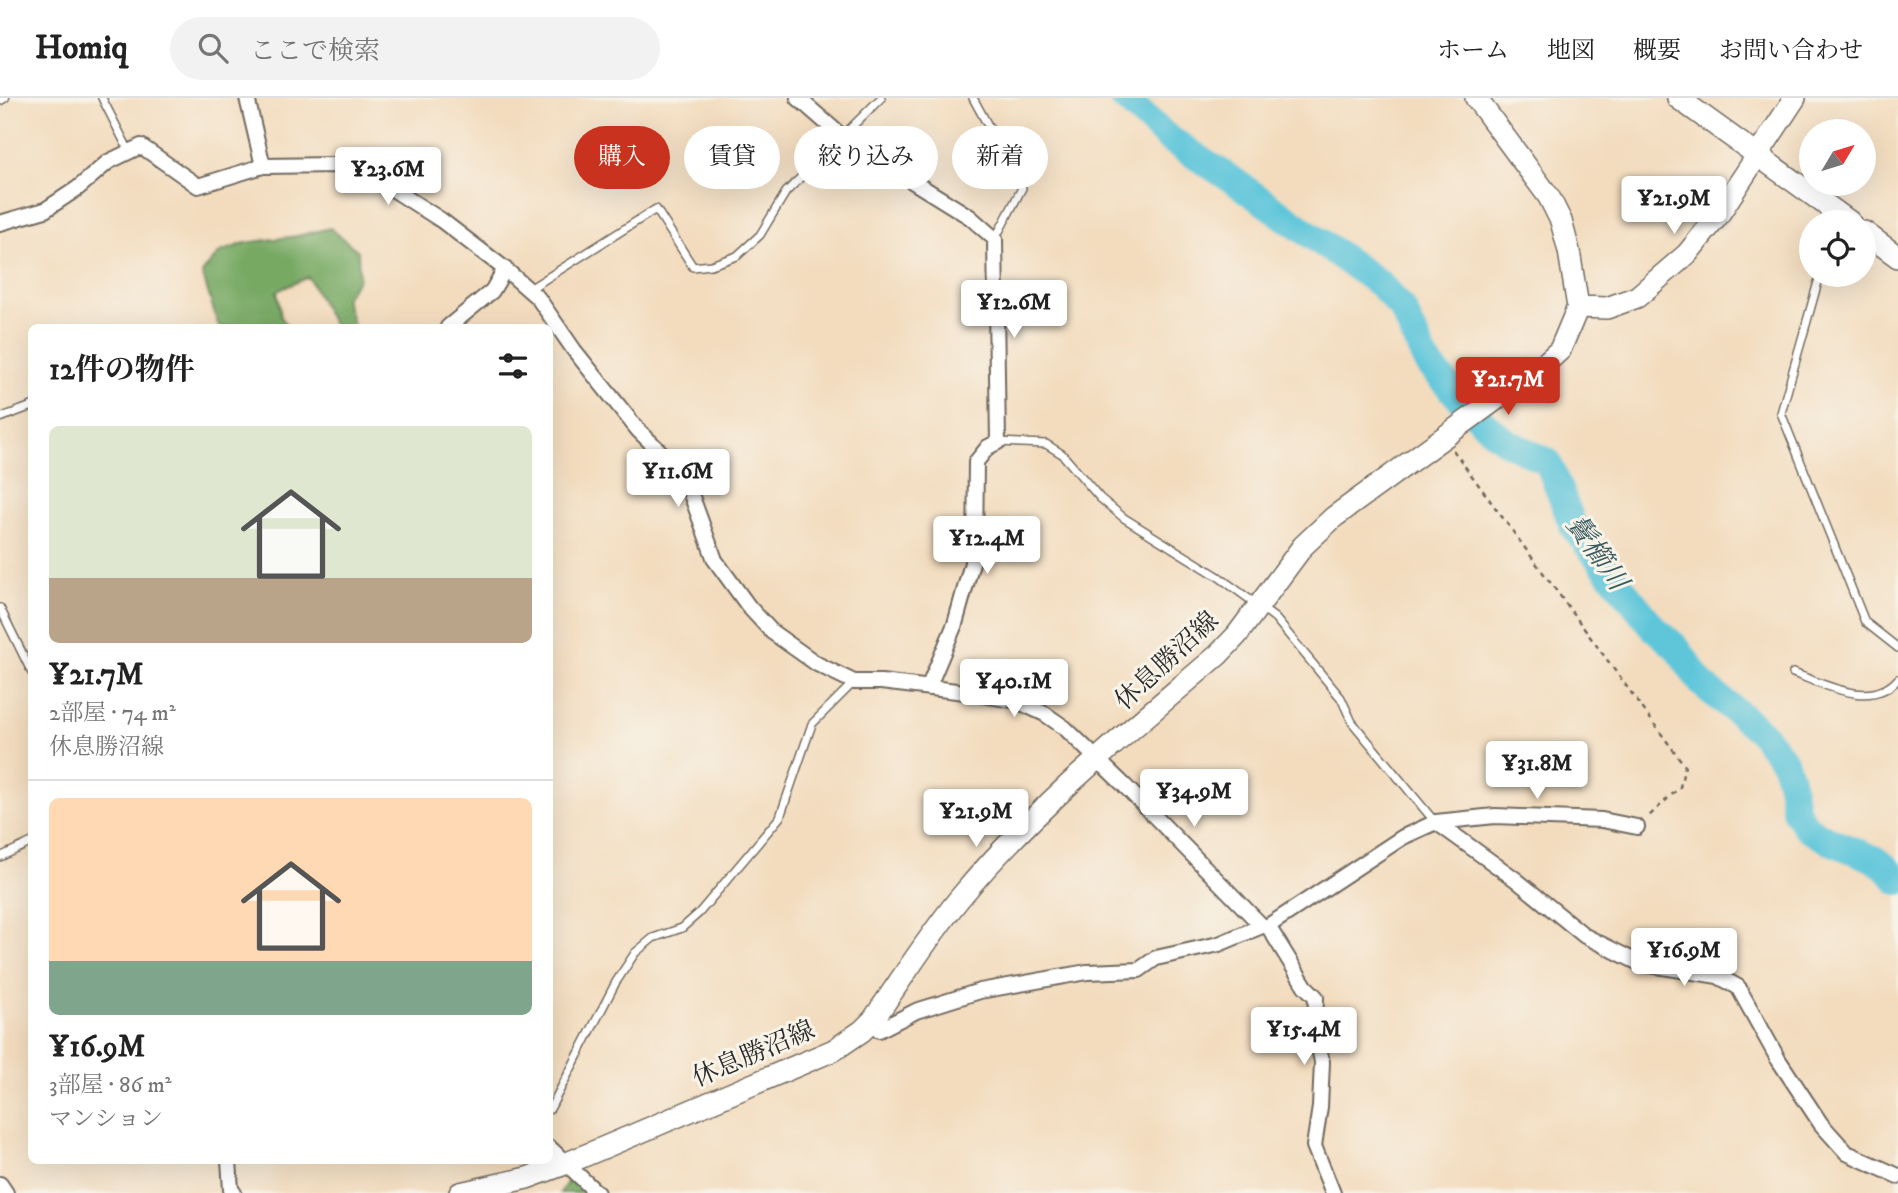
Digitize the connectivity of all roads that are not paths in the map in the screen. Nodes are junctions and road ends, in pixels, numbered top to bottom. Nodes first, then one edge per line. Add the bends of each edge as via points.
1 (5, 98) edge
2 (102, 98) edge
3 (247, 98) edge
4 (798, 98) edge
5 (881, 98) edge
6 (973, 98) edge
7 (1476, 98) edge
8 (1678, 98) edge
9 (1796, 98) edge
10 (0, 100) edge
11 (830, 126) edge
12 (852, 126) edge
13 (130, 152) junction
14 (1757, 155) junction
15 (263, 166) junction
16 (794, 184) edge
17 (925, 189) edge
18 (1833, 210) edge
19 (0, 223) edge
20 (995, 239) junction
21 (1876, 243) edge
22 (1898, 257) edge
23 (505, 269) junction
24 (1817, 287) edge
25 (528, 290) junction
26 (1578, 307) junction
27 (452, 324) edge
28 (28, 408) edge
29 (0, 418) edge
30 (998, 442) junction
31 (1258, 606) junction
32 (0, 608) edge
33 (1898, 648) edge
34 (28, 665) edge
35 (1793, 673) dead end
36 (1898, 679) edge
37 (855, 682) junction
38 (928, 688) junction
39 (1098, 760) junction
40 (1436, 822) junction
41 (1637, 827) road end
42 (28, 844) edge
43 (0, 857) edge
44 (1265, 926) junction
45 (869, 1025) junction
46 (553, 1103) edge
47 (553, 1151) edge
48 (229, 1164) edge
49 (565, 1164) junction
50 (1898, 1176) edge
51 (0, 1184) edge
52 (6, 1193) edge
53 (234, 1193) edge
54 (460, 1193) edge
55 (597, 1193) edge
56 (1334, 1193) edge

1 - 10 lane
2 - 13 lane
3 - 15 street
4 - 11 street
5 - 12 lane
6 - 20 lane via 1022,188
7 - 26 main road via 1549,197 1569,251
8 - 14 main road
9 - 14 main road
13 - 15 street via 141,146 198,186
13 - 19 street via 108,162 45,210
14 - 18 main road
14 - 26 main road via 1687,254 1637,297 1606,308
15 - 23 street via 335,165 391,188
16 - 25 lane via 760,235 737,256 693,267 656,209
17 - 20 street
20 - 30 street
21 - 22 main road
23 - 25 street
23 - 27 street via 492,291
24 - 33 lane via 1781,413 1865,622
25 - 37 street via 638,430 684,475 715,560 749,607 772,632 817,664
26 - 31 main road, 休息勝沼線 via 1560,350 1334,517 1303,546
28 - 29 lane
30 - 31 lane via 1046,444 1062,454 1124,518
30 - 38 street via 976,462 975,552 955,624
31 - 39 main road, 休息勝沼線 via 1218,655
31 - 40 lane via 1299,645 1341,698 1352,722
32 - 34 lane
35 - 36 lane via 1858,695 1889,690
37 - 38 street
37 - 46 lane via 812,724 780,817 739,868 682,928 653,938 635,953
38 - 39 street via 1017,701 1045,714
39 - 44 street
39 - 45 main road, 休息勝沼線 via 1053,799 958,900
40 - 41 street via 1495,816 1602,820
40 - 44 street via 1403,837
40 - 50 street via 1515,878 1585,936 1639,963 1717,976 1738,987 1821,1124 1847,1153
42 - 43 lane
44 - 45 street via 1219,944 1156,958 1139,970 1087,972 1003,986 916,1011 879,1030
44 - 56 street via 1316,998 1315,1028 1322,1062 1314,1146
45 - 49 main road, 休息勝沼線 via 834,1050
47 - 49 street
48 - 53 street
49 - 54 main road, 休息勝沼線
49 - 55 street
51 - 52 street

